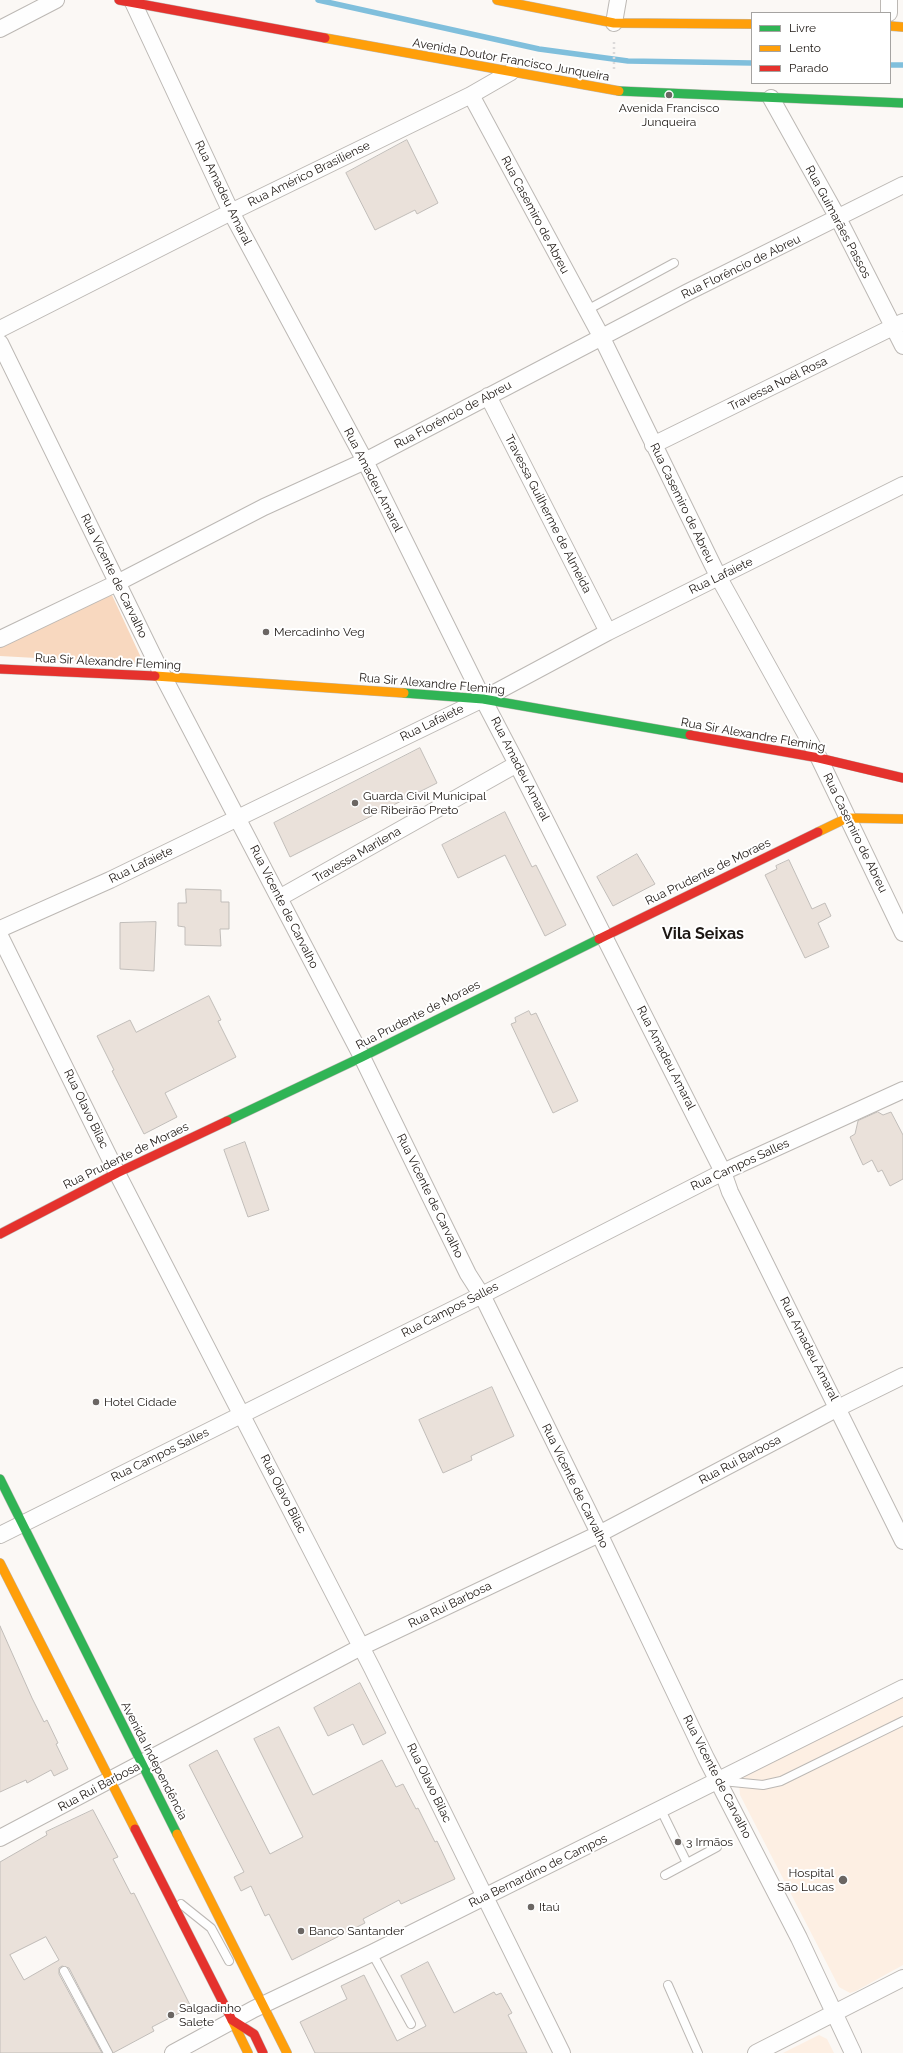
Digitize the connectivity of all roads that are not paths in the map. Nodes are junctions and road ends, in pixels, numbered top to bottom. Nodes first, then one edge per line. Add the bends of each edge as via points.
1 (56, 0) edge
2 (497, 0) edge
3 (618, 0) edge
4 (889, 0) edge
5 (128, 1) edge
6 (889, 12) edge
7 (614, 23) junction
8 (751, 24) edge
9 (891, 26) edge
10 (903, 26) edge
11 (0, 30) edge
12 (511, 72) junction
13 (471, 95) junction
14 (771, 98) junction
15 (903, 103) edge
16 (903, 186) edge
17 (231, 212) junction
18 (838, 218) junction
19 (674, 264) dead end
20 (586, 310) junction
21 (898, 324) edge
22 (0, 329) edge
23 (602, 338) junction
24 (0, 343) edge
25 (903, 346) edge
26 (488, 396) junction
27 (653, 445) junction
28 (365, 462) junction
29 (903, 485) edge
30 (719, 578) junction
31 (118, 583) junction
32 (608, 632) junction
33 (0, 639) edge
34 (0, 670) edge
35 (164, 676) junction
36 (483, 698) junction
37 (819, 758) junction
38 (518, 764) junction
39 (903, 778) edge
40 (238, 818) junction
41 (846, 818) junction
42 (903, 819) edge
43 (279, 898) junction
44 (0, 929) edge
45 (903, 933) edge
46 (0, 936) edge
47 (604, 936) junction
48 (362, 1057) junction
49 (903, 1090) edge
50 (723, 1172) junction
51 (117, 1173) junction
52 (0, 1234) edge
53 (482, 1295) junction
54 (903, 1376) edge
55 (838, 1408) junction
56 (242, 1414) junction
57 (0, 1479) edge
58 (22, 1523) junction
59 (901, 1531) edge
60 (599, 1534) junction
61 (0, 1535) edge
62 (0, 1563) edge
63 (361, 1647) junction
64 (903, 1688) edge
65 (903, 1721) edge
66 (142, 1764) junction
67 (110, 1781) junction
68 (718, 1781) junction
69 (661, 1810) junction
70 (0, 1838) edge
71 (717, 1847) dead end
72 (687, 1863) junction
73 (665, 1875) dead end
74 (168, 1893) junction
75 (485, 1897) junction
76 (372, 1954) junction
77 (233, 1968) dead end
78 (64, 1971) dead end
79 (903, 1978) edge
80 (668, 1985) dead end
81 (256, 2008) junction
82 (834, 2014) junction
83 (232, 2020) junction
84 (411, 2024) dead end
85 (108, 2053) edge
86 (173, 2053) edge
87 (248, 2053) edge
88 (263, 2053) edge
89 (288, 2053) edge
90 (562, 2053) edge
91 (698, 2053) edge
92 (756, 2053) edge
93 (853, 2053) edge

1 - 11 street
2 - 7 main road
3 - 7 street
4 - 6 street
5 - 12 main road, Avenida Doutor Francisco Junqueira
5 - 17 street, Rua Amadeu Amaral
7 - 8 main road
9 - 10 main road
12 - 13 street, Rua Américo Brasiliense
12 - 14 main road, Avenida Doutor Francisco Junqueira via 614,91
13 - 17 street, Rua Américo Brasiliense
13 - 20 street, Rua Casemiro de Abreu
14 - 15 main road, Avenida Doutor Francisco Junqueira
14 - 18 street, Rua Guimarães Passos
16 - 18 street, Rua Florêncio de Abreu
17 - 22 street, Rua Américo Brasiliense
17 - 28 street, Rua Amadeu Amaral
18 - 21 street, Rua Guimarães Passos
18 - 23 street, Rua Florêncio de Abreu via 688,292
19 - 20 lane
20 - 23 street, Rua Casemiro de Abreu
21 - 25 street, Rua Guimarães Passos
21 - 27 street, Travessa Noél Rosa
23 - 26 street, Rua Florêncio de Abreu
23 - 27 street, Rua Casemiro de Abreu
24 - 31 street, Rua Vicente de Carvalho
26 - 28 street, Rua Florêncio de Abreu
26 - 32 street, Travessa Guilherme de Almeida
27 - 30 street, Rua Casemiro de Abreu
28 - 31 street, Rua Florêncio de Abreu via 264,507
28 - 36 street, Rua Amadeu Amaral
29 - 30 street, Rua Lafaiete
30 - 32 street, Rua Lafaiete
30 - 37 street, Rua Casemiro de Abreu
31 - 33 street, Rua Florêncio de Abreu
31 - 35 street, Rua Vicente de Carvalho
32 - 36 street, Rua Lafaiete
34 - 35 main road, Rua Sir Alexandre Fleming
35 - 36 main road, Rua Sir Alexandre Fleming
35 - 40 street, Rua Vicente de Carvalho
36 - 37 main road, Rua Sir Alexandre Fleming
36 - 38 street, Rua Amadeu Amaral
36 - 40 street, Rua Lafaiete
37 - 39 main road, Rua Sir Alexandre Fleming
37 - 41 street, Rua Casemiro de Abreu
38 - 43 street, Travessa Marilena
38 - 47 street, Rua Amadeu Amaral
40 - 43 street, Rua Vicente de Carvalho
40 - 44 street, Rua Lafaiete via 110,880
41 - 42 main road
41 - 45 street, Rua Casemiro de Abreu
41 - 47 main road, Rua Prudente de Moraes
43 - 48 street, Rua Vicente de Carvalho
46 - 51 street, Rua Olavo Bilac
47 - 48 main road, Rua Prudente de Moraes
47 - 50 street, Rua Amadeu Amaral
48 - 51 main road, Rua Prudente de Moraes
48 - 53 street, Rua Vicente de Carvalho via 440,1219 468,1274
49 - 50 street, Rua Campos Salles
50 - 53 street, Rua Campos Salles
50 - 55 street, Rua Amadeu Amaral via 730,1192
51 - 52 main road, Rua Prudente de Moraes
51 - 56 street, Rua Olavo Bilac
53 - 56 street, Rua Campos Salles
53 - 60 street, Rua Vicente de Carvalho
54 - 55 street, Rua Rui Barbosa
55 - 59 street, Rua Amadeu Amaral
55 - 60 street, Rua Rui Barbosa
56 - 58 street, Rua Campos Salles
56 - 63 street, Rua Olavo Bilac
57 - 58 main road, Avenida Independência
58 - 61 street, Rua Campos Salles
58 - 66 main road, Avenida Independência
60 - 63 street, Rua Rui Barbosa
60 - 68 street, Rua Vicente de Carvalho
62 - 67 main road
63 - 66 street, Rua Rui Barbosa
63 - 75 street, Rua Olavo Bilac
64 - 68 street, Rua Bernardino de Campos
65 - 68 lane via 781,1781 763,1785
66 - 67 street, Rua Rui Barbosa
66 - 81 main road, Avenida Independência
67 - 70 street, Rua Rui Barbosa
67 - 74 main road
68 - 69 street, Rua Bernardino de Campos
68 - 82 street, Rua Vicente de Carvalho via 799,1938
69 - 72 lane
69 - 75 street, Rua Bernardino de Campos
71 - 72 lane
72 - 73 lane
74 - 77 lane via 211,1928
74 - 83 main road
75 - 76 street, Rua Bernardino de Campos
75 - 90 street, Rua Olavo Bilac
76 - 81 street, Rua Bernardino de Campos
76 - 84 lane
78 - 85 lane
79 - 82 street
80 - 91 lane
81 - 83 street, Rua Bernardino de Campos
81 - 89 main road, Avenida Independência
82 - 92 street
82 - 93 street, Rua Vicente de Carvalho
83 - 86 street, Rua Bernardino de Campos
83 - 87 main road
83 - 88 main road via 254,2034

